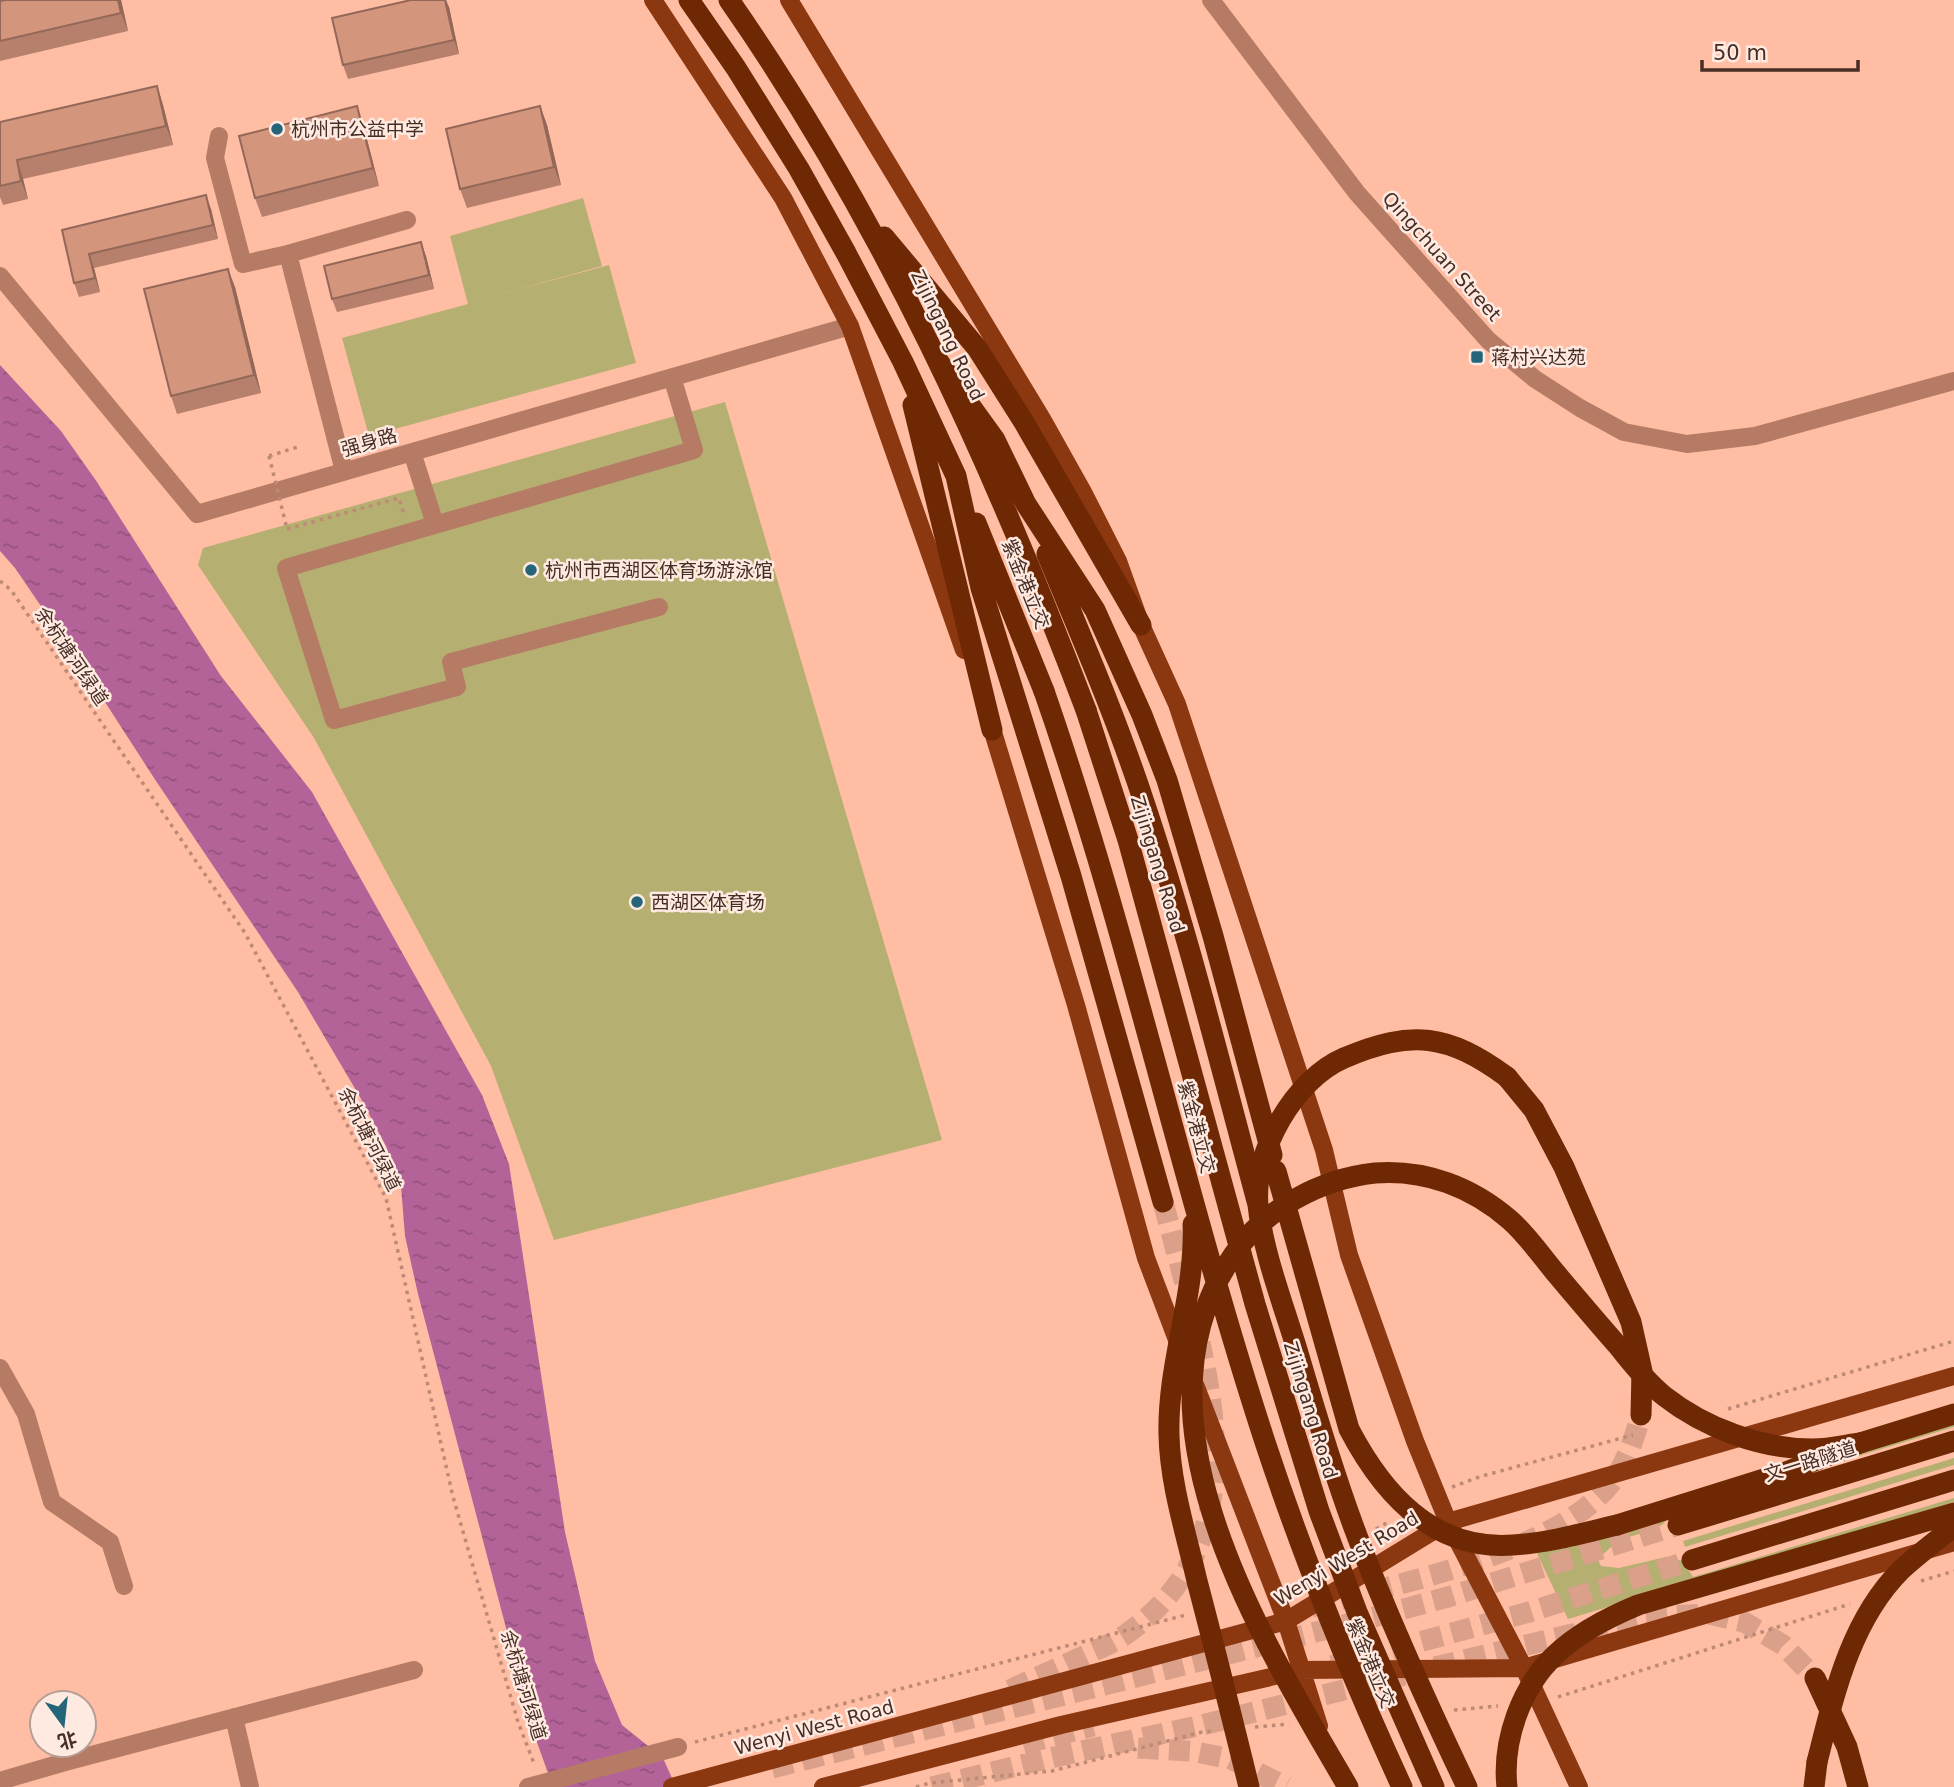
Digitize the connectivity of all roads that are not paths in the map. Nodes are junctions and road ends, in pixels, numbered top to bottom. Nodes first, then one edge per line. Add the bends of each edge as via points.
1 (653, 0) edge
2 (688, 0) edge
3 (729, 0) edge
4 (789, 0) edge
5 (1211, 0) edge
6 (219, 136) dead end
7 (858, 207) junction
8 (407, 220) dead end
9 (288, 254) junction
10 (0, 276) edge
11 (850, 326) junction
12 (938, 361) junction
13 (903, 362) junction
14 (672, 377) junction
15 (1954, 381) edge
16 (412, 452) junction
17 (344, 471) junction
18 (956, 476) junction
19 (1026, 504) junction
20 (435, 524) junction
21 (659, 607) dead end
22 (1141, 625) junction
23 (992, 730) junction
24 (1185, 1173) junction
25 (1163, 1202) tunnel mouth
26 (1258, 1203) junction
27 (0, 1368) edge
28 (1954, 1376) edge
29 (1641, 1415) tunnel mouth
30 (1954, 1415) edge
31 (1954, 1441) edge
32 (1860, 1443) junction
33 (1954, 1480) edge
34 (1954, 1513) edge
35 (1448, 1522) junction
36 (1678, 1525) tunnel mouth
37 (1954, 1528) edge
38 (1954, 1542) edge
39 (1692, 1560) tunnel mouth
40 (124, 1586) dead end
41 (1286, 1621) junction
42 (1524, 1668) junction
43 (414, 1670) dead end
44 (1301, 1670) junction
45 (1815, 1678) tunnel mouth
46 (234, 1717) junction
47 (678, 1747) dead end
48 (0, 1781) edge
49 (533, 1781) edge
50 (250, 1787) edge
51 (671, 1787) edge
52 (822, 1787) edge
53 (1249, 1787) edge
54 (1338, 1787) edge
55 (1348, 1787) edge
56 (1402, 1787) edge
57 (1434, 1787) edge
58 (1467, 1787) edge
59 (1507, 1787) edge
60 (1579, 1787) edge
61 (1814, 1787) edge
62 (1858, 1787) edge

1 - 11 main road via 783,198
2 - 13 highway via 799,169
3 - 7 highway, Zijingang Road
4 - 22 main road, Zijingang Road via 1084,494 1118,561
5 - 15 street, Qingchuan Street via 1357,193 1488,340 1535,379 1624,432 1687,444 1755,436
6 - 9 street via 215,158 243,264
7 - 12 highway, Zijingang Road
7 - 22 highway via 977,348
8 - 9 street
9 - 17 street
10 - 17 street, 强身路 via 197,514
11 - 14 street, 强身路
11 - 23 main road
12 - 19 highway via 995,440
12 - 57 highway, Zijingang Road, bridge via 1086,710 1136,866 1255,1304 1319,1511 1357,1612
13 - 18 highway
13 - 23 highway
14 - 16 street, 强身路
14 - 20 street via 694,450
16 - 17 street, 强身路
16 - 20 street
18 - 24 highway, 紫金港立交, bridge via 1044,691 1079,791
18 - 25 highway via 981,587 1071,876
19 - 26 highway, bridge via 1145,803
19 - 32 highway, bridge via 1095,610 1167,780 1346,1422 1369,1465 1400,1503 1448,1535 1511,1546 1630,1521 1786,1472
20 - 21 street via 286,568 334,720 457,687 451,662
22 - 35 main road, Zijingang Road via 1177,704 1324,1150 1349,1255
23 - 41 main road via 1076,1005 1146,1258
24 - 53 highway, bridge via 1194,1243 1172,1393 1170,1451 1179,1507
24 - 56 highway, 紫金港立交, bridge via 1296,1534 1336,1639
26 - 29 highway, bridge via 1267,1149 1284,1113 1311,1080 1336,1061 1389,1042 1421,1038 1482,1059 1507,1077 1534,1110 1564,1167 1631,1322 1642,1371
26 - 58 highway, bridge via 1273,1269 1353,1525
27 - 40 street via 26,1414 52,1502 110,1542
28 - 35 main road, Wenyi West Road
30 - 32 highway
31 - 36 highway, 文一路隧道
32 - 55 highway, bridge via 1785,1448 1751,1440 1685,1411 1647,1381 1512,1222 1455,1184 1403,1172 1353,1176 1323,1185 1282,1208 1252,1232 1232,1257 1203,1315 1191,1381 1195,1447 1224,1549 1270,1647
33 - 39 highway
34 - 59 highway, bridge via 1612,1616 1556,1654 1532,1684 1511,1732 1505,1761
35 - 41 main road, Wenyi West Road
35 - 42 main road, Zijingang Road
37 - 61 highway, bridge via 1900,1572 1867,1614 1839,1677
38 - 42 main road
41 - 44 main road
41 - 51 main road, Wenyi West Road
42 - 44 main road
42 - 60 main road, Zijingang Road
43 - 46 street
44 - 52 main road via 1060,1725
44 - 54 main road
45 - 62 highway via 1847,1748
46 - 48 street
46 - 50 street
47 - 49 street, bridge

